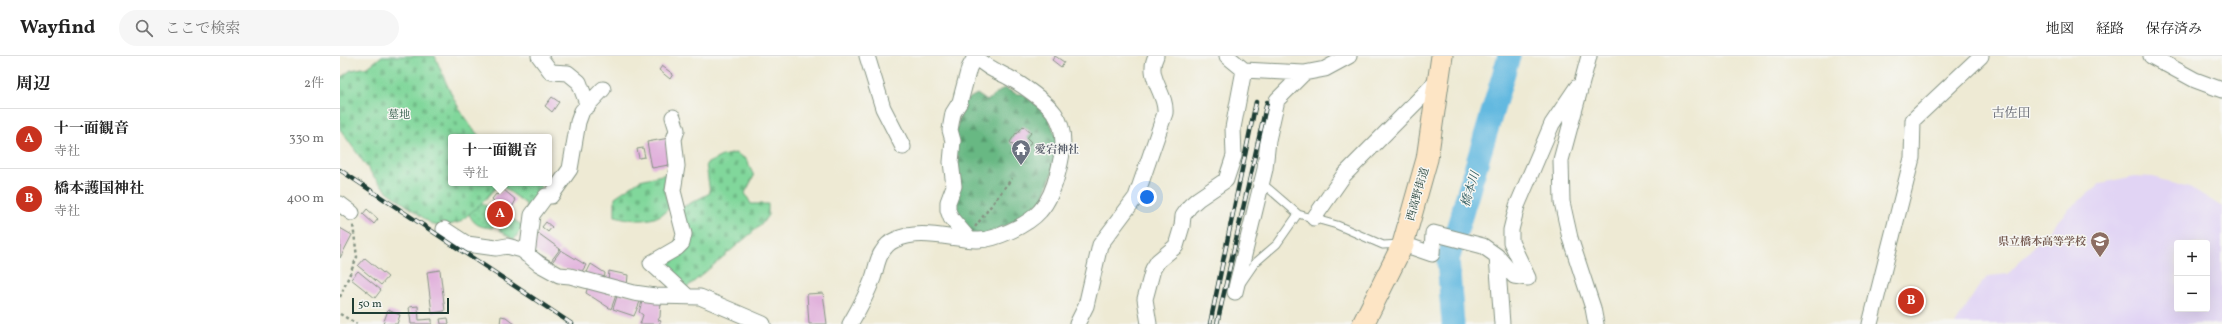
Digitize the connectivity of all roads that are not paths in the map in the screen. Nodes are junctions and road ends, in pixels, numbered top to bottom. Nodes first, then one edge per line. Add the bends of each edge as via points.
1 (539, 56) edge
2 (867, 56) edge
3 (975, 56) edge
4 (1156, 56) edge
5 (1227, 56) edge
6 (1349, 56) edge
7 (1442, 56) edge
8 (1589, 56) edge
9 (1981, 56) edge
10 (2151, 56) edge
11 (1244, 70) junction
12 (1304, 73) junction
13 (1583, 77) junction
14 (1439, 79) junction
15 (603, 89) dead end
16 (2222, 90) edge
17 (588, 106) junction
18 (673, 116) dead end
19 (903, 147) dead end
20 (1262, 182) junction
21 (340, 204) edge
22 (352, 213) road end
23 (1298, 214) junction
24 (1314, 218) junction
25 (444, 230) dead end
26 (969, 237) junction
27 (1403, 244) junction
28 (527, 255) junction
29 (1497, 256) junction
30 (1235, 292) joint
31 (687, 296) junction
32 (762, 324) edge
33 (850, 324) edge
34 (1077, 324) edge
35 (1149, 324) edge
36 (1363, 324) edge
37 (1502, 324) edge
38 (1596, 324) edge
39 (1870, 324) edge

1 - 17 street via 551,72 568,73 579,82
2 - 19 street via 883,108
3 - 26 street via 960,102 953,113 950,130 953,141 951,162 954,186 948,210 951,218
3 - 26 street via 990,69 1008,78 1050,108 1061,126 1064,150 1057,176 1040,211 998,236 976,240
4 - 34 street via 1153,71 1166,105 1165,113 1136,198 1100,245 1086,306
5 - 11 street
6 - 12 street via 1325,69
7 - 14 street, 西高野街道
8 - 13 street
9 - 39 street via 1913,120 1912,158
10 - 16 street via 2196,80
11 - 12 street
11 - 35 street via 1233,128 1234,156 1226,180 1190,206 1183,216 1176,246 1158,261 1153,269 1145,299
12 - 20 street via 1277,100
13 - 29 street via 1552,124 1517,206 1510,230 1511,242 1528,278 1514,276
13 - 38 street via 1560,160 1562,202
14 - 24 street via 1344,176
14 - 27 street, 西高野街道 via 1427,159
15 - 17 street
17 - 28 street via 582,111 578,122 570,169 551,196 546,196 532,215
18 - 31 street via 677,130 674,140 677,166 673,191 684,234 682,243 677,248 651,264
20 - 23 lane
20 - 30 street
21 - 22 street
23 - 24 lane
23 - 30 lane via 1277,244 1255,263
24 - 27 lane via 1338,225 1383,245
25 - 28 street via 467,244 496,248 507,246 522,250
26 - 33 street via 904,236 894,240 881,253 870,285
27 - 29 street via 1432,254 1433,233 1483,246
27 - 36 street, 西高野街道
28 - 31 street via 559,275 634,294
29 - 37 street
31 - 32 street via 700,297

